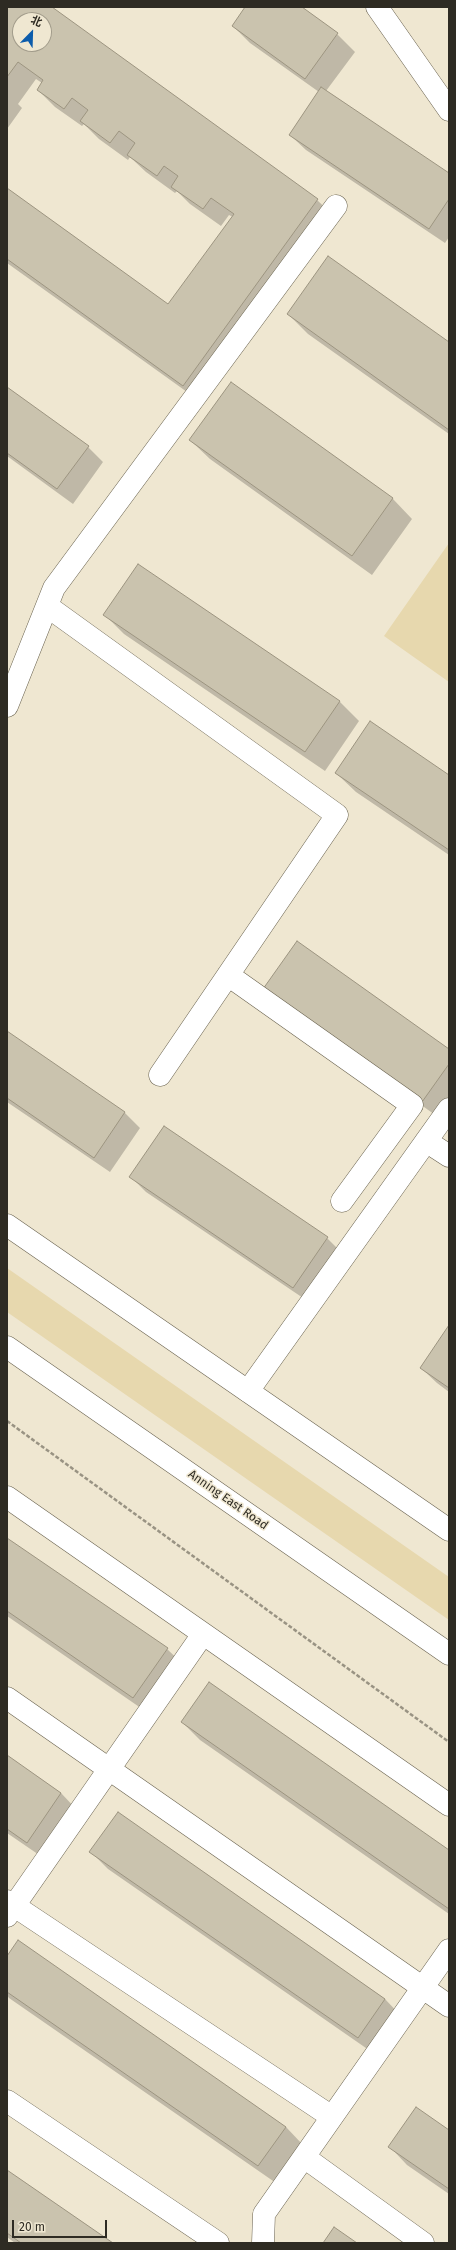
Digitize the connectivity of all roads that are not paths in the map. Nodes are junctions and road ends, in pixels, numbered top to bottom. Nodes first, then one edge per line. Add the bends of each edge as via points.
1 (377, 7) edge
2 (449, 110) edge
3 (336, 206) dead end
4 (47, 606) junction
5 (7, 706) edge
6 (228, 975) junction
7 (160, 1075) dead end
8 (449, 1109) edge
9 (426, 1141) junction
10 (449, 1156) edge
11 (342, 1201) dead end
12 (7, 1225) edge
13 (7, 1346) edge
14 (248, 1391) junction
15 (7, 1497) edge
16 (449, 1530) edge
17 (203, 1634) junction
18 (449, 1654) edge
19 (7, 1698) edge
20 (109, 1770) junction
21 (449, 1805) edge
22 (9, 1908) edge
23 (449, 1950) edge
24 (423, 1987) junction
25 (449, 2006) edge
26 (7, 2101) edge
27 (332, 2116) junction
28 (304, 2157) junction
29 (218, 2243) edge
30 (263, 2243) edge
31 (422, 2243) edge

1 - 2 street
3 - 4 street via 54,588
4 - 5 street
4 - 6 street via 337,815
6 - 7 street
6 - 11 street via 412,1105
8 - 9 street
9 - 10 street
9 - 14 street
12 - 14 street
13 - 18 street, Anning East Road
14 - 16 street
15 - 17 street
17 - 20 street
17 - 21 street
19 - 20 street
20 - 22 street
20 - 24 street
22 - 27 street
23 - 24 street
24 - 25 street
24 - 27 street
26 - 29 street
27 - 28 street
28 - 30 street via 264,2214
28 - 31 street

